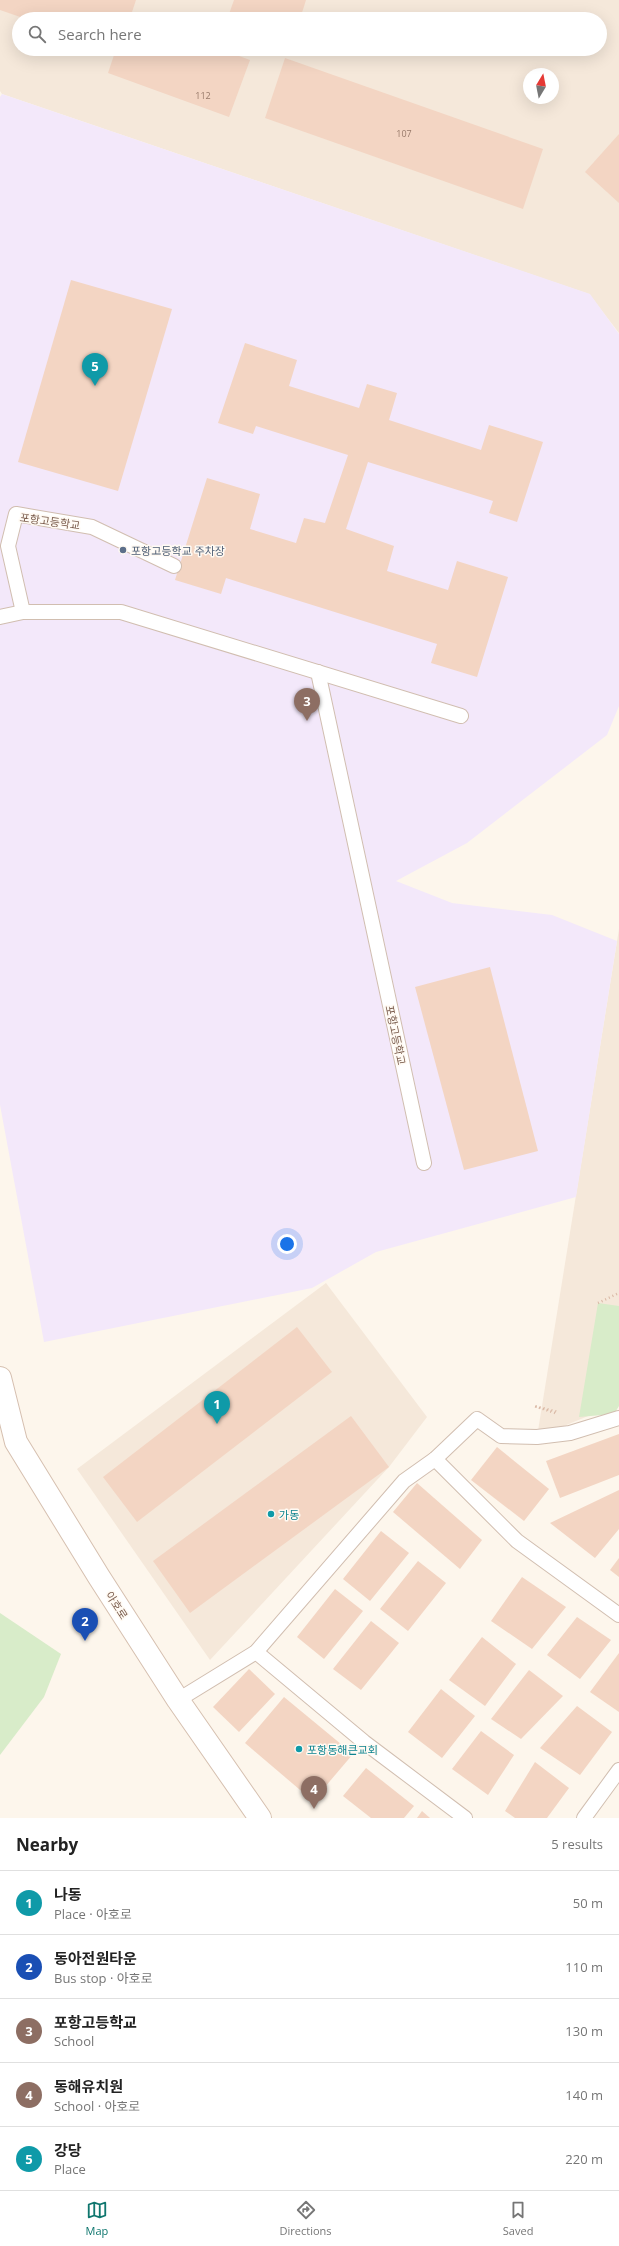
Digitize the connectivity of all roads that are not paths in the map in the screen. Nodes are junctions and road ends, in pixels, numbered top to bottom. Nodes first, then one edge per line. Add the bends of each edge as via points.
1 (174, 566) dead end
2 (23, 612) junction
3 (0, 617) edge
4 (318, 672) junction
5 (460, 716) dead end
6 (424, 1163) dead end
7 (0, 1378) edge
8 (619, 1418) edge
9 (435, 1459) junction
10 (619, 1615) edge
11 (256, 1652) junction
12 (178, 1700) junction
13 (619, 1770) edge
14 (260, 1818) edge
15 (465, 1818) edge
16 (584, 1818) edge

1 - 2 lane, 포항고등학교 via 92,527 16,514 8,546
2 - 3 lane
2 - 4 lane via 121,612
4 - 5 lane
4 - 6 lane, 포항고등학교
7 - 12 main road, 아호로 via 16,1442
8 - 9 lane via 570,1433 537,1437 501,1436 477,1419
9 - 10 lane via 517,1541
9 - 11 lane via 404,1482
11 - 12 lane
11 - 15 lane via 364,1742
12 - 14 main road, 아호로
13 - 16 lane

